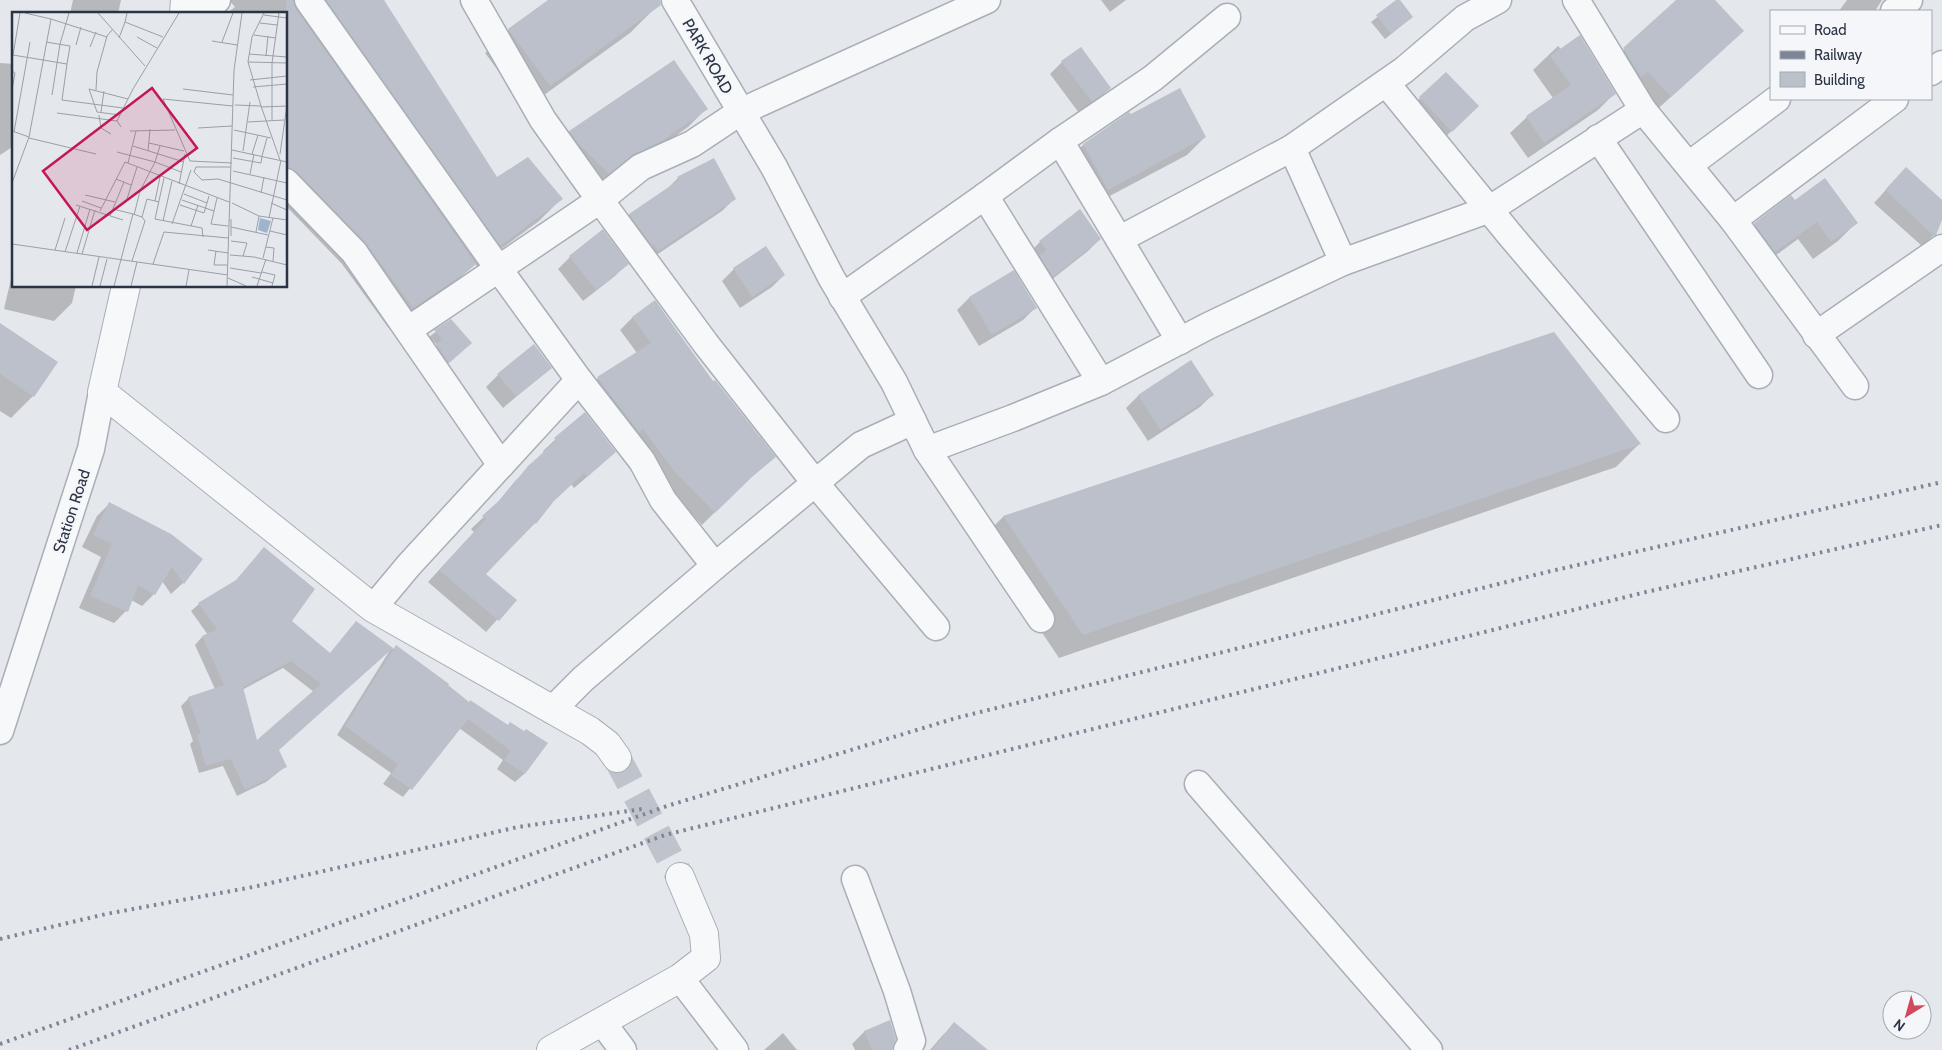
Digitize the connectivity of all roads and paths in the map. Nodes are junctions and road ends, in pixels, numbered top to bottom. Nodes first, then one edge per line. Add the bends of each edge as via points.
1 (217, 0) edge
2 (308, 0) edge
3 (474, 0) edge
4 (675, 0) edge
5 (987, 0) edge
6 (1498, 0) edge
7 (1576, 0) edge
8 (1908, 0) edge
9 (1459, 9) edge
10 (1895, 10) edge
11 (203, 12) edge
12 (1227, 17) dead end
13 (1386, 83) junction
14 (1776, 100) edge
15 (1894, 100) edge
16 (1643, 110) junction
17 (740, 112) junction
18 (1598, 138) junction
19 (1060, 141) junction
20 (1292, 148) junction
21 (1689, 164) junction
22 (288, 184) edge
23 (985, 196) junction
24 (600, 200) junction
25 (1490, 209) junction
26 (1733, 220) junction
27 (1120, 239) junction
28 (1942, 248) edge
29 (1343, 262) junction
30 (498, 268) junction
31 (126, 288) edge
32 (842, 297) junction
33 (408, 330) junction
34 (1816, 335) junction
35 (1180, 341) junction
36 (1759, 375) dead end
37 (579, 380) junction
38 (1101, 382) junction
39 (1855, 386) dead end
40 (102, 392) junction
41 (1666, 419) dead end
42 (912, 421) junction
43 (927, 450) junction
44 (502, 465) junction
45 (816, 484) junction
46 (714, 566) junction
47 (373, 608) junction
48 (1041, 619) dead end
49 (936, 627) dead end
50 (552, 710) junction
51 (0, 731) edge
52 (617, 758) tunnel mouth
53 (1198, 784) dead end
54 (680, 877) tunnel mouth
55 (855, 879) dead end
56 (680, 978) junction
57 (602, 1022) junction
58 (551, 1050) edge
59 (623, 1050) edge
60 (735, 1050) edge
61 (907, 1050) edge
62 (1429, 1050) edge

1 - 11 street
2 - 30 street
3 - 24 street via 543,120
4 - 17 street, PARK ROAD
5 - 17 street
6 - 9 street
7 - 16 street
8 - 10 street
9 - 13 street via 1404,70
12 - 19 street via 1153,78
13 - 20 street
13 - 25 street
14 - 21 street
15 - 26 street
16 - 18 street
16 - 21 street
17 - 24 street via 692,144 641,167
17 - 32 street, PARK ROAD via 774,167
18 - 25 street
18 - 36 street
19 - 23 street
19 - 27 street
20 - 27 street
20 - 29 street
21 - 26 street
22 - 33 street via 354,252
23 - 32 street
23 - 38 street
24 - 30 street
24 - 45 street via 706,344
25 - 29 street
25 - 41 street
26 - 34 street
27 - 35 street
28 - 34 street
29 - 35 street
30 - 33 street
30 - 37 street
31 - 40 street, Station Road
32 - 42 street, PARK ROAD via 894,382
33 - 44 street
34 - 39 street
35 - 38 street
37 - 44 street
37 - 46 street via 642,461 663,500
38 - 43 street
40 - 47 street
40 - 51 street, Station Road via 91,449
42 - 43 street, PARK ROAD
42 - 45 street via 861,445
43 - 48 street, PARK ROAD
44 - 47 street
45 - 46 street
45 - 49 street
46 - 50 street via 582,679
47 - 50 street
50 - 52 street via 590,731 607,744
53 - 62 street
54 - 56 street via 704,934 706,958
55 - 61 street via 902,1008 912,1041
56 - 57 street
56 - 60 street
57 - 58 street
57 - 59 street

